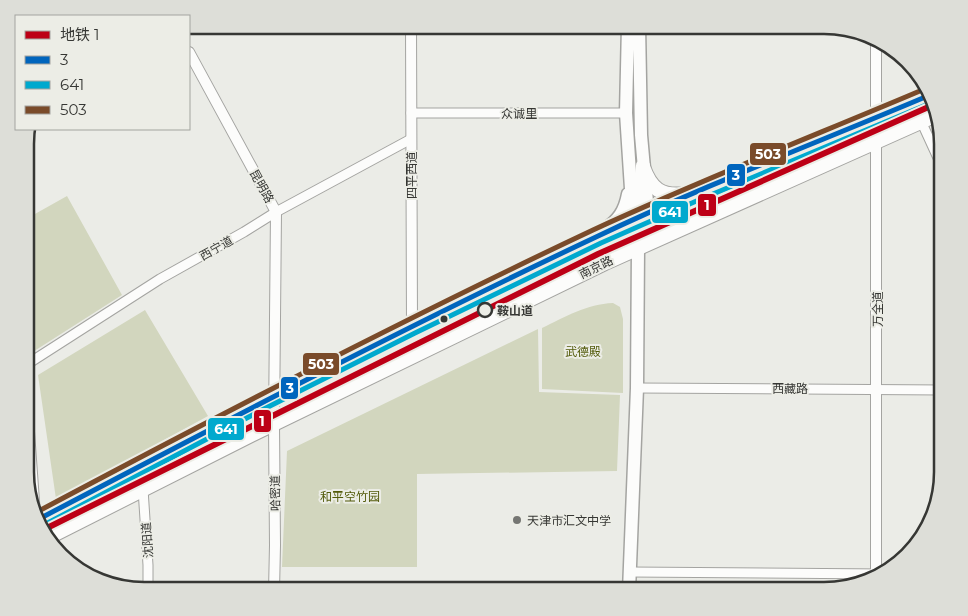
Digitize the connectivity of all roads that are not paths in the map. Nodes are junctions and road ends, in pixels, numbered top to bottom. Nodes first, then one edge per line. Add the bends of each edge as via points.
1 (411, 34) edge
2 (628, 34) edge
3 (639, 34) edge
4 (876, 47) edge
5 (190, 54) edge
6 (924, 97) edge
7 (411, 112) junction
8 (626, 112) junction
9 (931, 116) edge
10 (876, 117) junction
11 (921, 121) junction
12 (411, 139) junction
13 (876, 141) junction
14 (934, 149) edge
15 (643, 166) junction
16 (630, 187) junction
17 (698, 192) junction
18 (276, 212) junction
19 (638, 219) junction
20 (589, 240) junction
21 (638, 248) junction
22 (605, 262) junction
23 (412, 326) junction
24 (34, 359) edge
25 (637, 388) junction
26 (877, 388) junction
27 (934, 390) edge
28 (275, 395) junction
29 (274, 424) junction
30 (143, 489) junction
31 (43, 517) edge
32 (53, 535) edge
33 (879, 568) edge
34 (630, 572) junction
35 (865, 575) edge
36 (148, 582) edge
37 (274, 582) edge
38 (630, 582) edge

1 - 7 street, 四平西道
2 - 8 main road
3 - 15 main road
4 - 10 street, 万全道
5 - 18 street, 昆明路
6 - 10 main road
7 - 8 street, 众诚里
7 - 12 street, 四平西道
8 - 16 main road
9 - 11 main road, 南京路
10 - 13 street, 万全道
10 - 17 main road
11 - 13 main road, 南京路
11 - 14 street
12 - 18 street, 西宁道
12 - 23 street, 四平西道
13 - 21 main road, 南京路
13 - 26 street, 万全道
15 - 17 main road via 653,185 662,193
15 - 19 main road
16 - 19 main road
16 - 20 main road via 621,216
17 - 19 main road
18 - 24 street, 西宁道 via 160,279
18 - 28 street, 昆明路
19 - 20 main road
19 - 21 main road
19 - 21 main road
19 - 22 main road via 624,246
20 - 23 main road
21 - 22 main road, 南京路
21 - 25 main road
22 - 29 main road, 南京路
23 - 28 main road
25 - 26 street, 西藏路
25 - 34 main road
26 - 27 street, 西藏路
26 - 33 street, 万全道
28 - 29 street, 哈密道
28 - 31 main road
29 - 30 main road, 南京路
29 - 37 street, 哈密道
30 - 32 main road, 南京路
30 - 36 street, 沈阳道
34 - 35 street
34 - 38 main road

